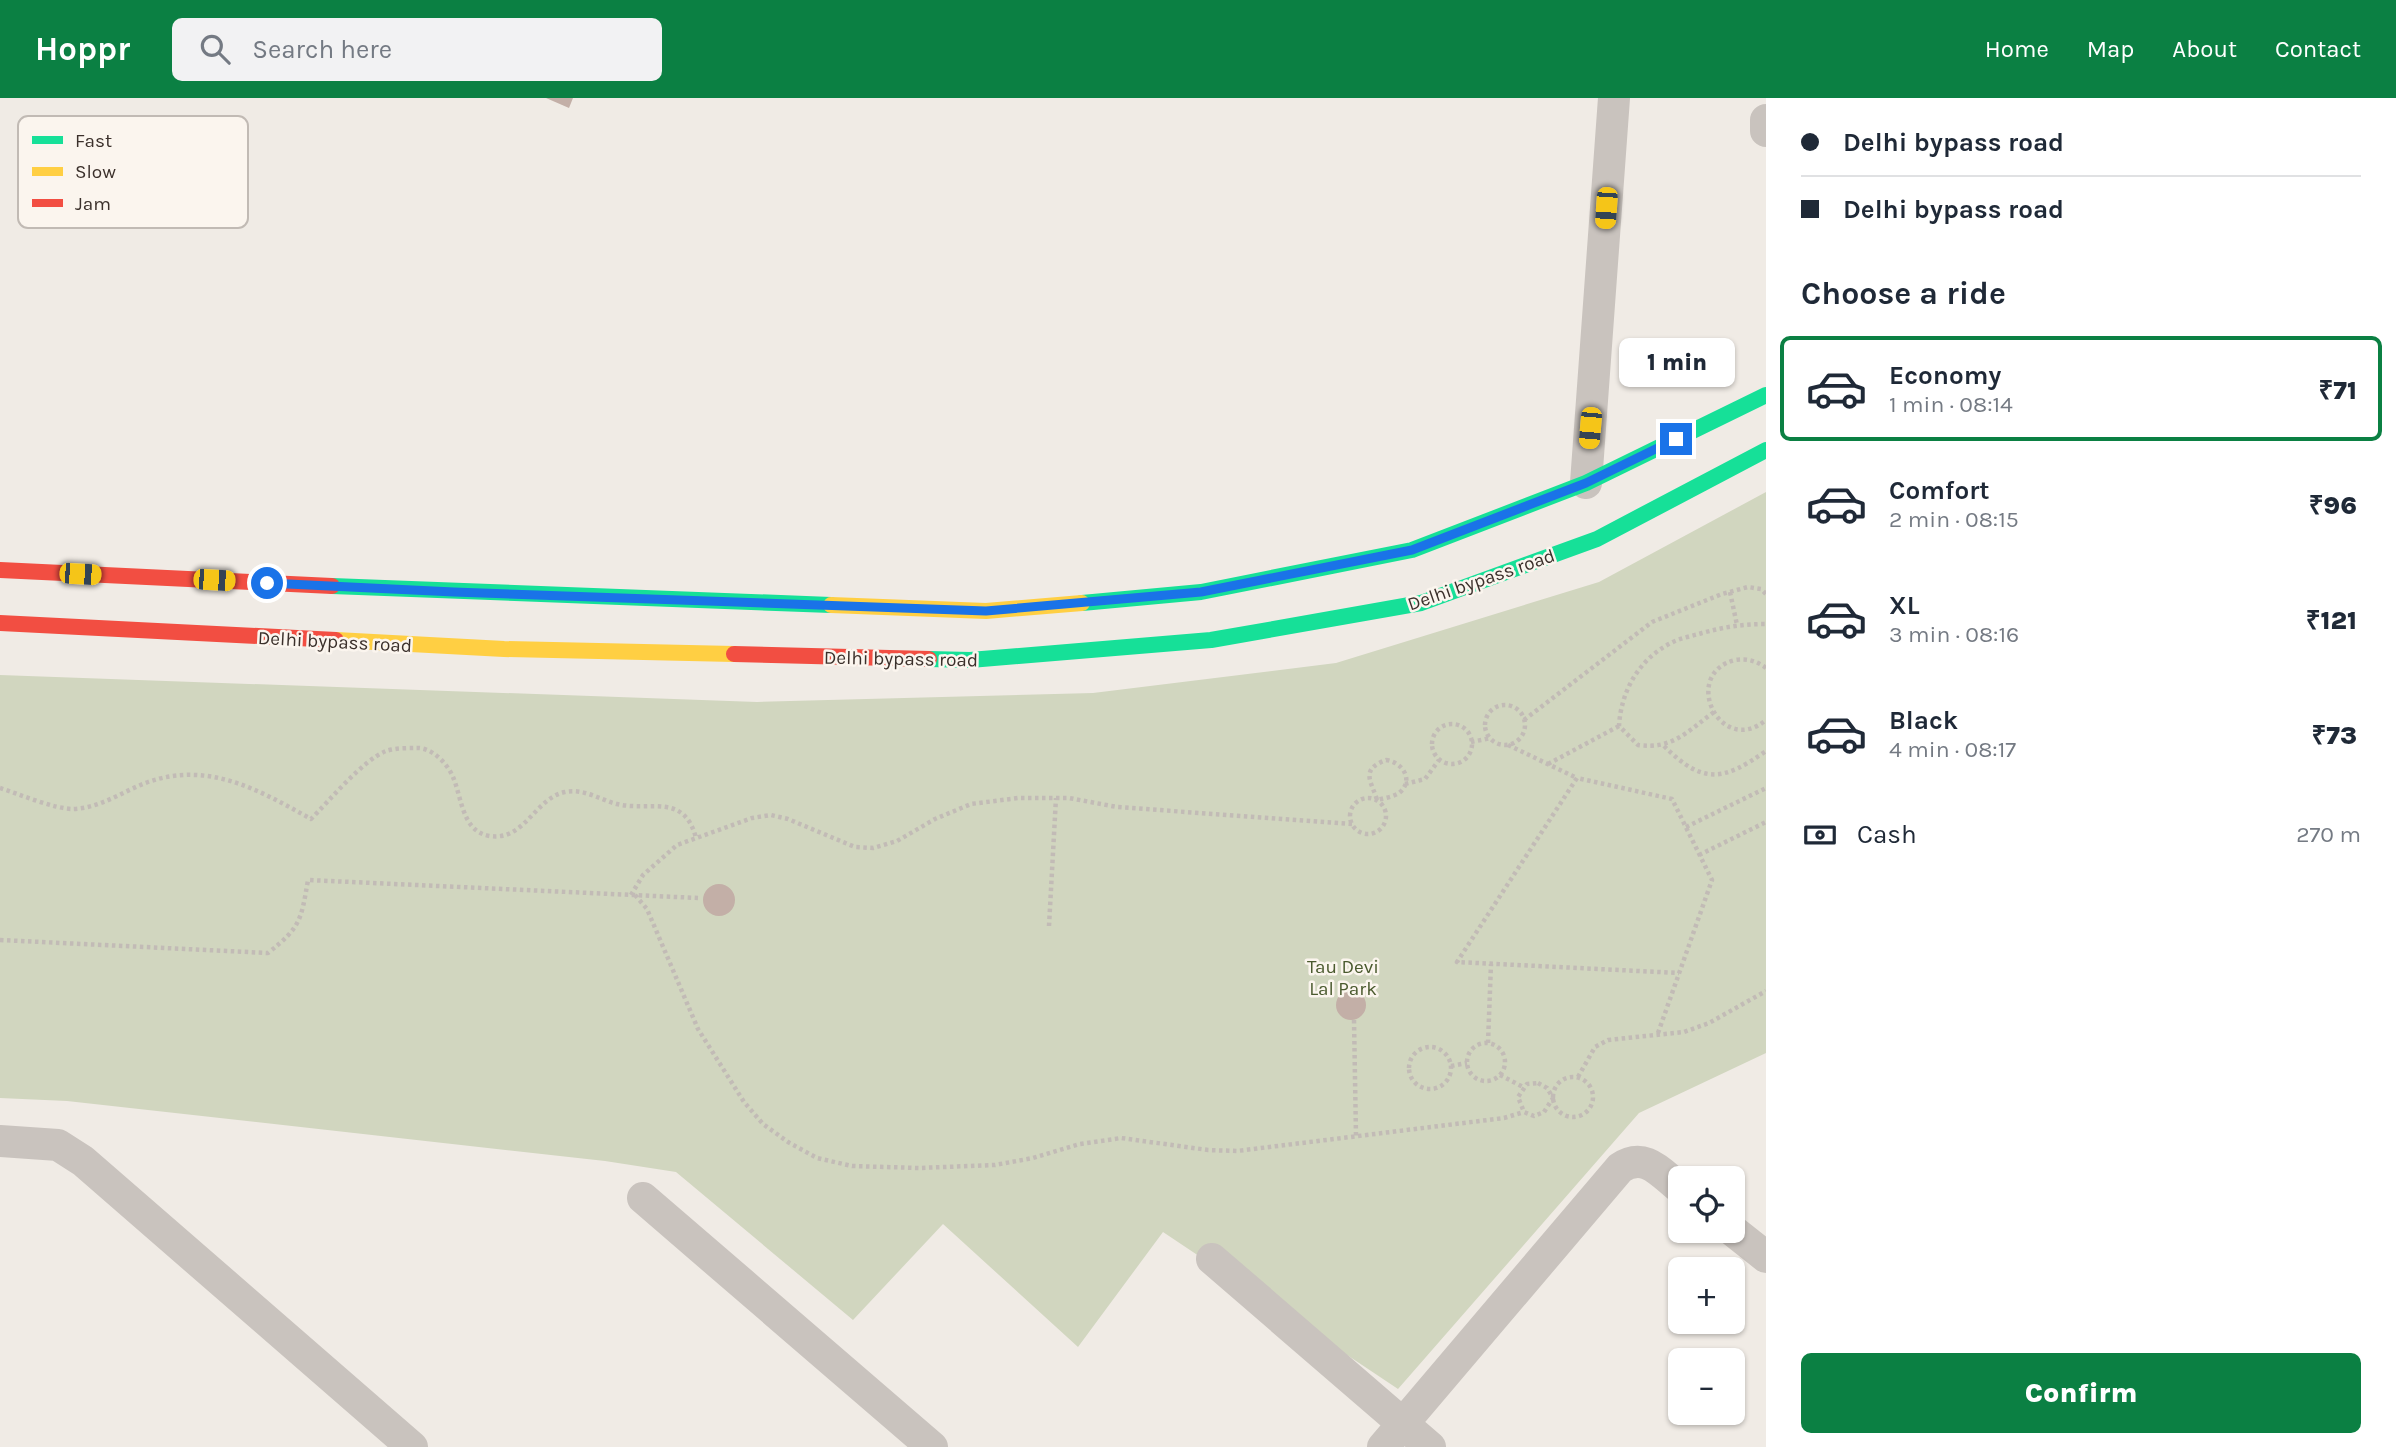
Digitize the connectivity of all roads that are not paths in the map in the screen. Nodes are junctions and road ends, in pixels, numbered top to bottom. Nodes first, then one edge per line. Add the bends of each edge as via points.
1 (1614, 98) edge
2 (1766, 120) edge
3 (1766, 131) edge
4 (1766, 396) edge
5 (1766, 450) edge
6 (1586, 483) junction
7 (0, 570) edge
8 (0, 623) edge
9 (3, 1145) edge
10 (1668, 1178) edge
11 (643, 1198) dead end
12 (1745, 1240) edge
13 (1766, 1257) edge
14 (1212, 1259) dead end
15 (1393, 1436) edge
16 (412, 1447) edge
17 (932, 1447) edge
18 (1430, 1447) edge

1 - 6 street
2 - 3 street
4 - 6 main road
5 - 8 main road, Delhi bypass road via 1597,538 1421,604 1211,640 970,660 504,649
6 - 7 main road via 1412,550 1201,592 986,611
9 - 16 street via 58,1145 83,1161
10 - 15 street via 1639,1160 1620,1168
11 - 17 street
12 - 13 street
14 - 15 street
15 - 18 street

